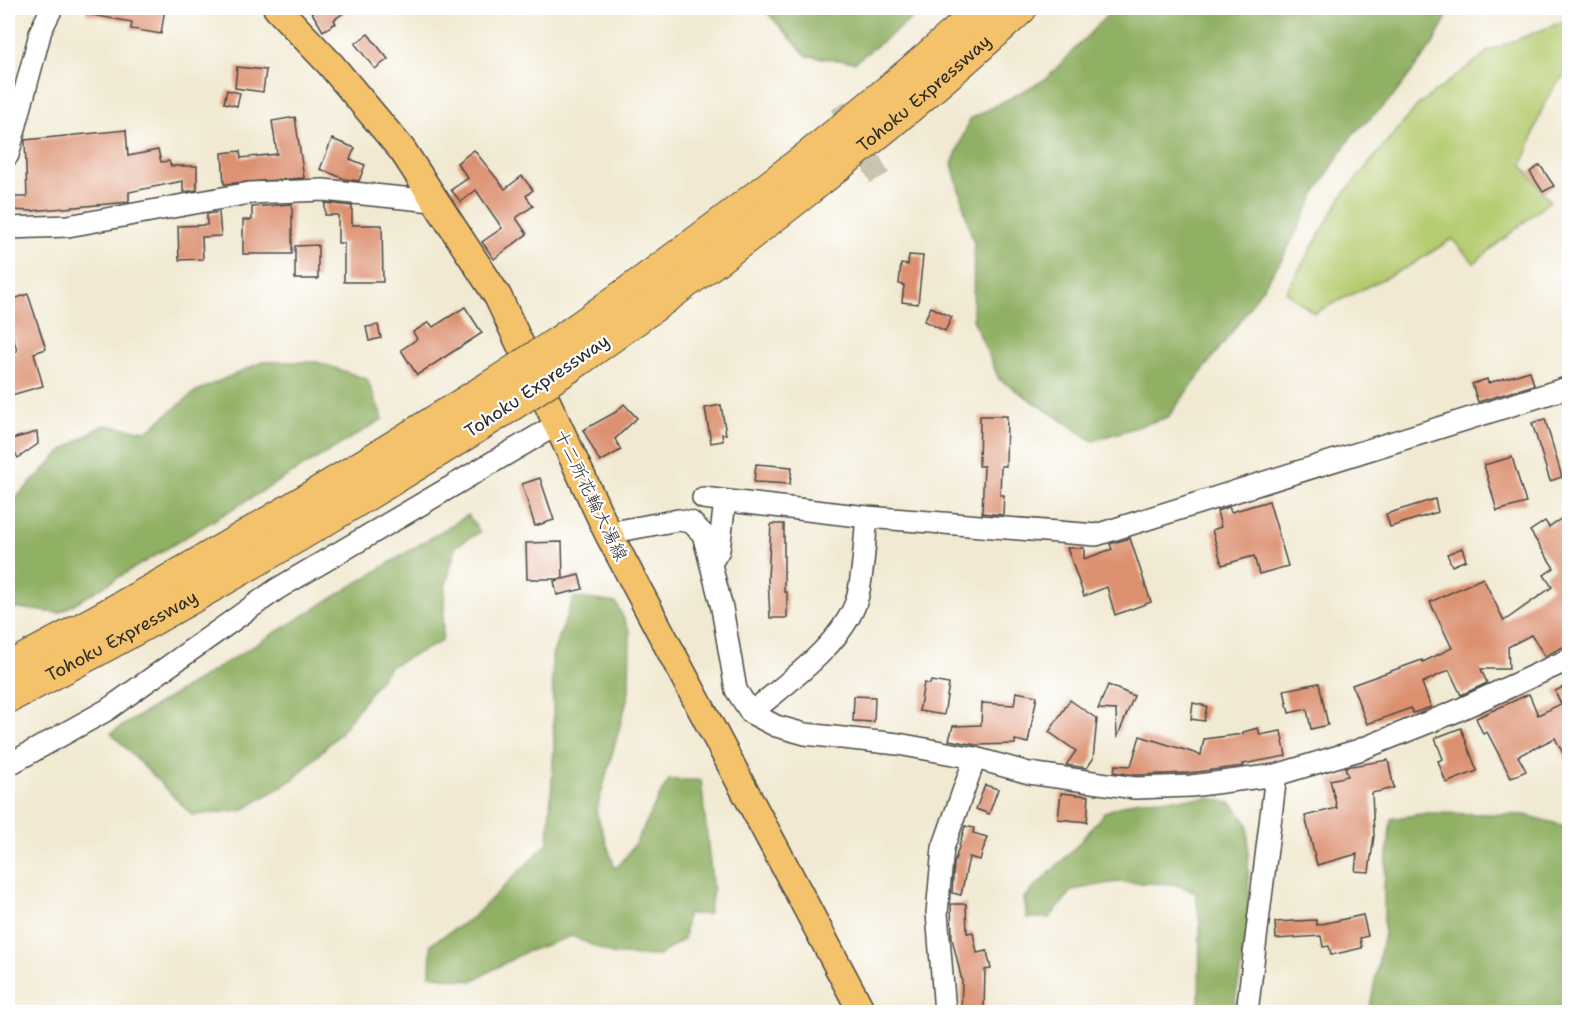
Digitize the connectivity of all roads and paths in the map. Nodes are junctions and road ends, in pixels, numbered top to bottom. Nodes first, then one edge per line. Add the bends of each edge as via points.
1 (52, 8) edge
2 (277, 8) edge
3 (982, 8) edge
4 (1021, 8) edge
5 (8, 155) edge
6 (433, 201) junction
7 (8, 228) edge
8 (564, 354) junction
9 (1569, 387) edge
10 (500, 397) junction
11 (556, 425) junction
12 (703, 498) dead end
13 (724, 501) junction
14 (867, 517) junction
15 (608, 534) junction
16 (711, 563) junction
17 (1567, 663) edge
18 (8, 668) edge
19 (8, 698) edge
20 (751, 713) junction
21 (975, 758) junction
22 (8, 765) edge
23 (1276, 775) junction
24 (862, 1012) edge
25 (945, 1012) edge
26 (1247, 1012) edge

1 - 5 street via 41,30
2 - 6 main road, 十二所花輪大湯線 via 403,151
3 - 8 highway, Tohoku Expressway via 817,150 663,268
4 - 8 highway, Tohoku Expressway via 833,171 678,290
6 - 7 street via 323,190 249,193 68,226
6 - 11 main road, 十二所花輪大湯線 via 506,310
8 - 10 highway, Tohoku Expressway, bridge
9 - 14 street via 1096,535
10 - 18 highway, Tohoku Expressway
10 - 19 highway, Tohoku Expressway via 328,520
11 - 15 main road, 十二所花輪大湯線
11 - 22 street via 277,589 107,710
12 - 13 street
13 - 14 street
13 - 16 street via 720,550
14 - 20 street via 856,601 841,628 814,660
15 - 16 street via 678,520 691,522 702,534
15 - 24 main road, 十二所花輪大湯線
16 - 20 street via 736,690
17 - 23 street via 1359,750
20 - 21 street via 776,726 805,734 898,744
21 - 23 street via 1029,773 1135,788 1191,786
21 - 25 street via 943,848 937,912
23 - 26 street

